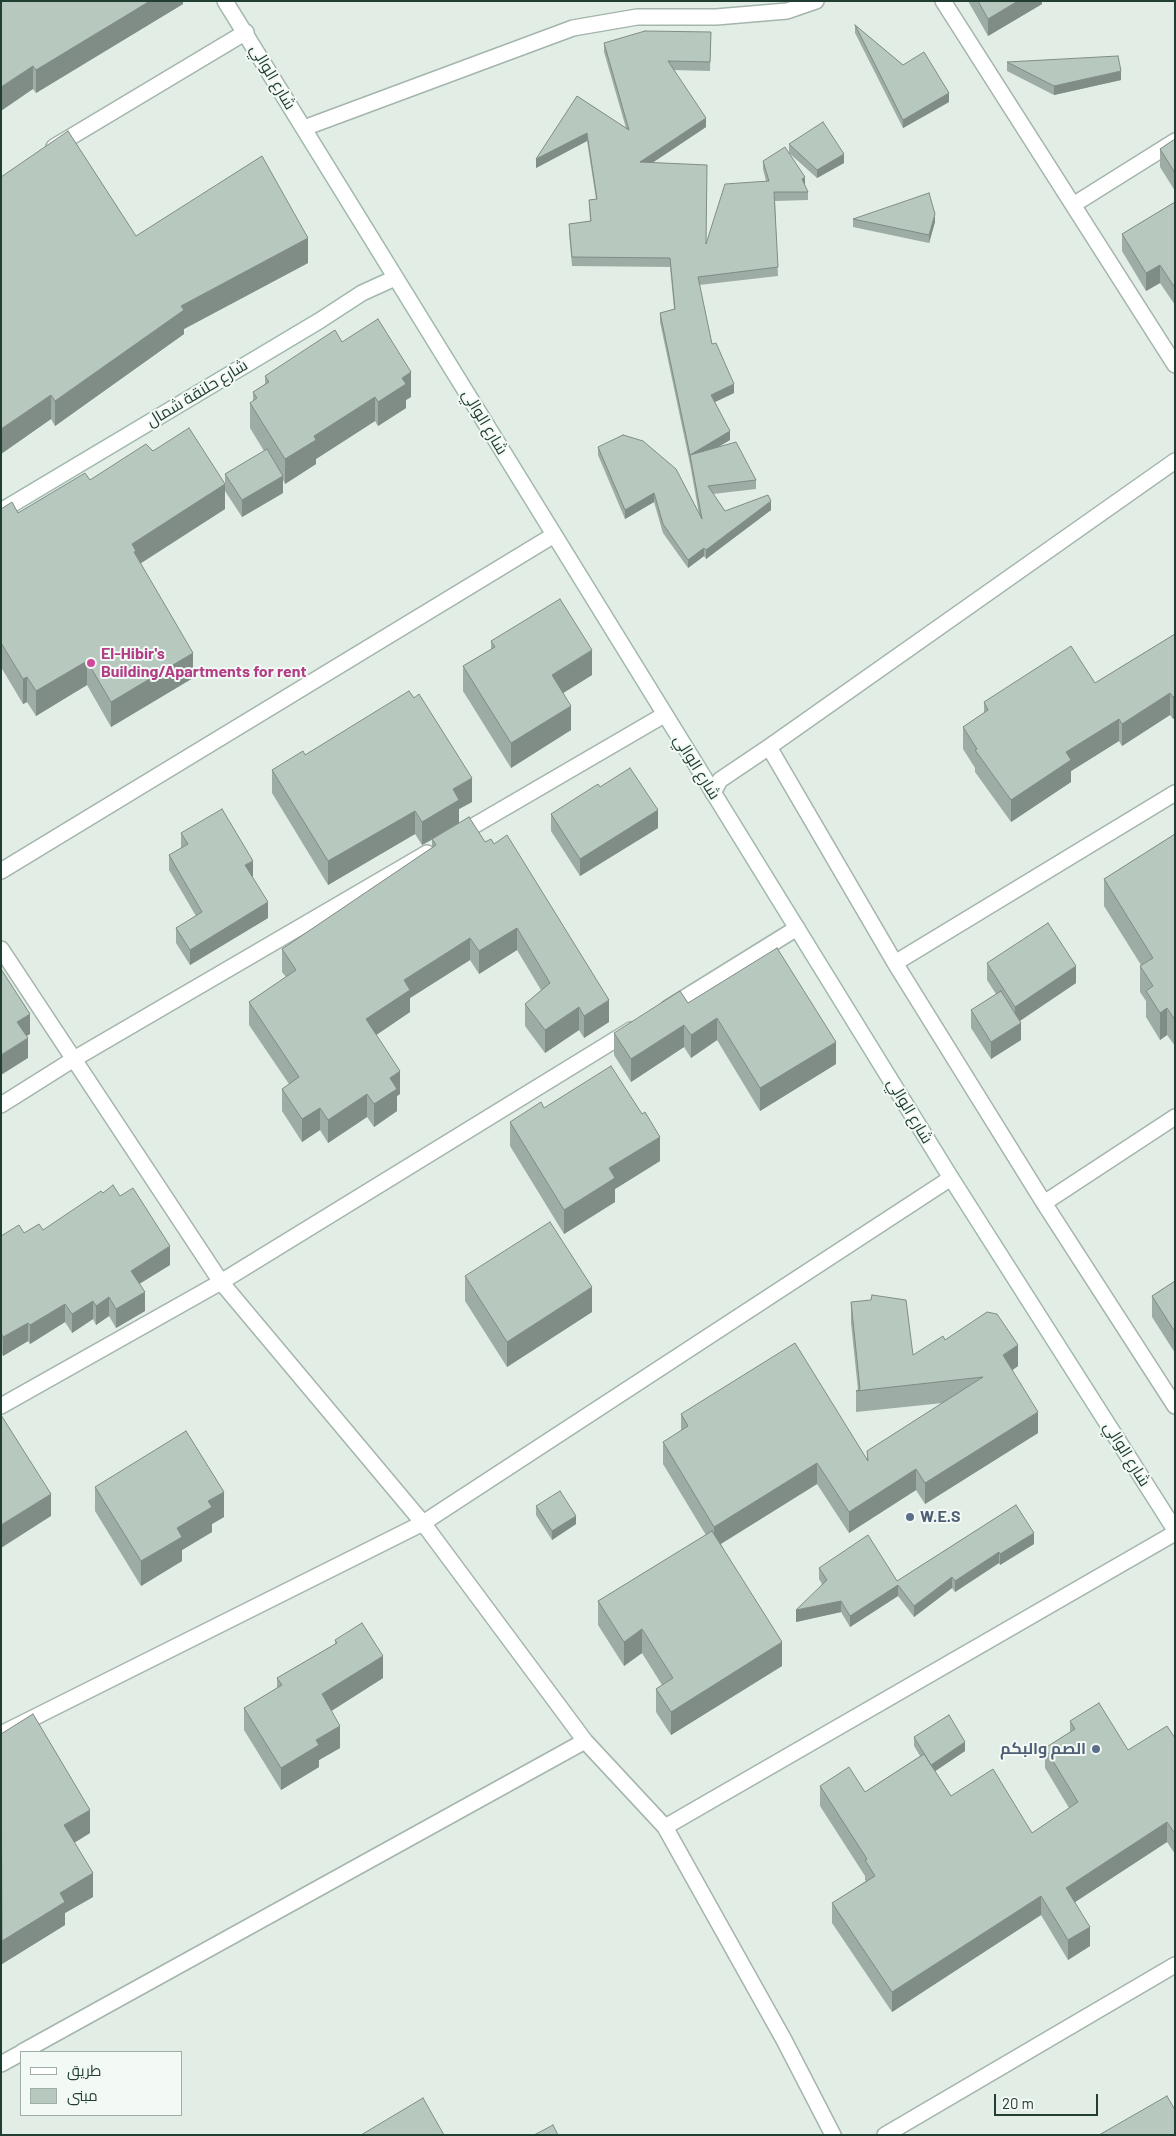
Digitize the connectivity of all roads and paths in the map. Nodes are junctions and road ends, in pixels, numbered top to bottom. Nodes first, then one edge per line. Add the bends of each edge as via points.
1 (225, 1) edge
2 (816, 1) edge
3 (943, 1) edge
4 (246, 32) junction
5 (304, 128) junction
6 (1175, 141) edge
7 (43, 153) edge
8 (1073, 204) junction
9 (395, 278) junction
10 (1175, 365) edge
11 (1175, 461) edge
12 (1, 511) edge
13 (554, 535) junction
14 (664, 715) junction
15 (769, 747) junction
16 (716, 786) junction
17 (1175, 793) edge
18 (1, 871) edge
19 (797, 928) junction
20 (1, 949) edge
21 (895, 963) junction
22 (74, 1059) junction
23 (1, 1105) edge
24 (1175, 1117) edge
25 (951, 1178) junction
26 (1044, 1203) junction
27 (221, 1282) junction
28 (1, 1406) edge
29 (1175, 1406) edge
30 (423, 1523) junction
31 (1175, 1532) edge
32 (1, 1734) edge
33 (585, 1741) junction
34 (664, 1827) junction
35 (1175, 1965) edge
36 (26, 2051) edge
37 (20, 2054) edge
38 (1, 2064) edge
39 (833, 2135) edge
40 (885, 2135) edge

1 - 4 street, شارع الوالي
2 - 5 street via 787,11 716,17 637,17 573,28
3 - 8 street
4 - 5 street, شارع الوالي
4 - 7 street
5 - 9 street, شارع الوالي
6 - 8 street
8 - 10 street
9 - 12 street, شارع حلنقة شمال via 362,293
9 - 13 street, شارع الوالي
11 - 15 street
13 - 14 street, شارع الوالي
13 - 18 street
14 - 16 street, شارع الوالي
14 - 22 street
15 - 16 street
15 - 21 street
16 - 19 street, شارع الوالي
17 - 21 street
19 - 25 street, شارع الوالي
19 - 27 street
20 - 22 street
21 - 26 street
22 - 23 street
22 - 27 street
24 - 26 street
25 - 30 street
25 - 31 street, شارع الوالي
26 - 29 street
27 - 28 street
27 - 30 street
30 - 32 street
30 - 33 street
31 - 34 street
33 - 34 street
33 - 36 street
34 - 39 street via 784,2040
35 - 40 street
37 - 38 street

